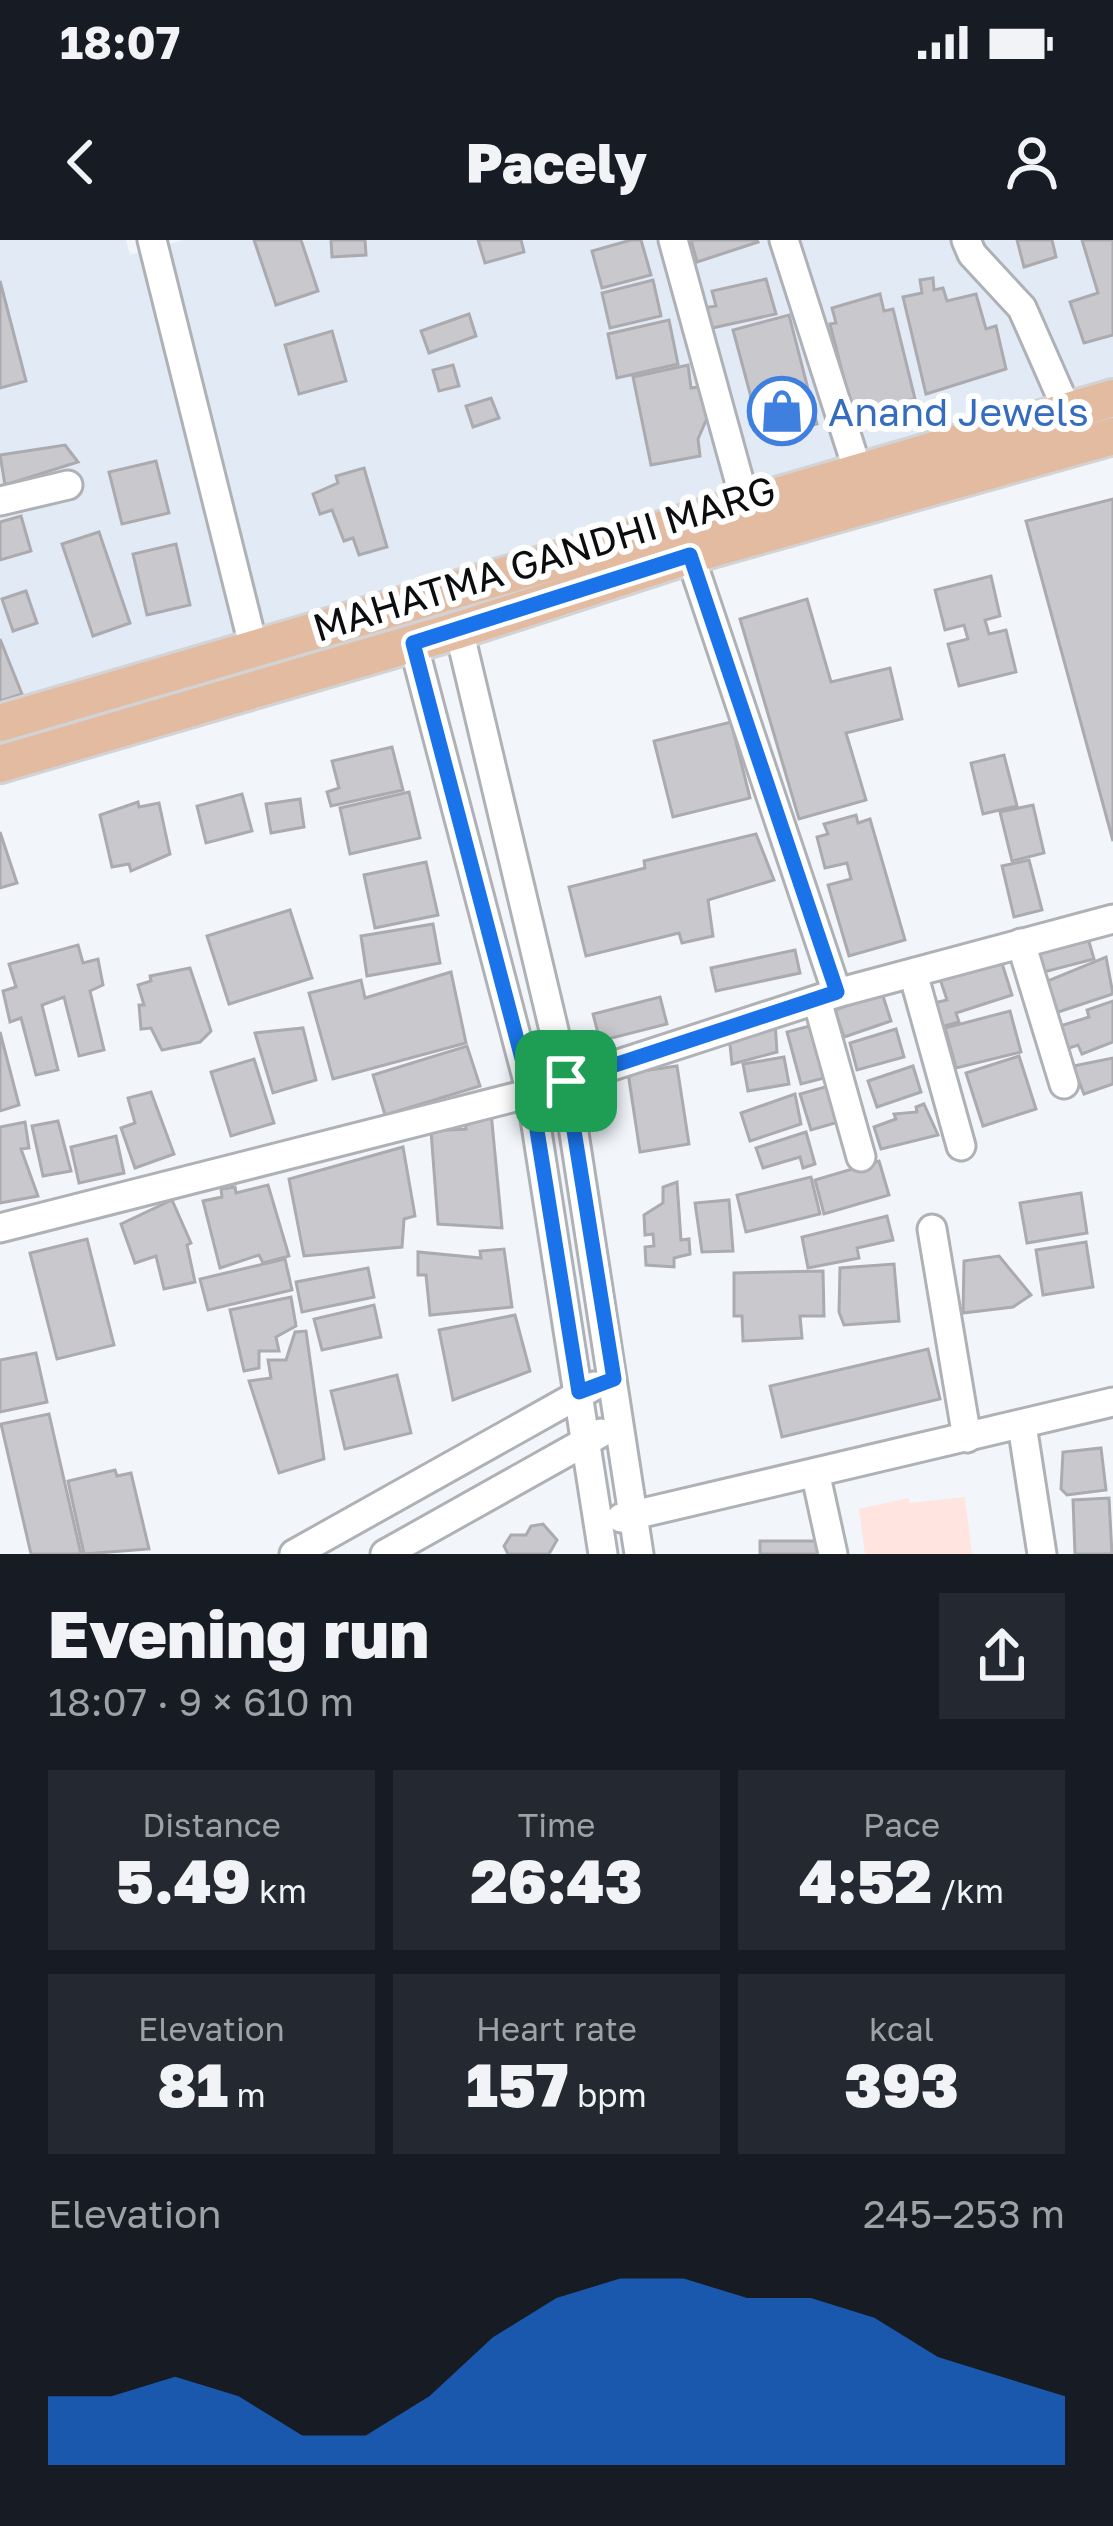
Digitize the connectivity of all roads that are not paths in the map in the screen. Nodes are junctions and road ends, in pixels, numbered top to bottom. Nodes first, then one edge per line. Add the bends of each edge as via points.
1 (152, 240) edge
2 (673, 240) edge
3 (784, 240) edge
4 (966, 240) edge
5 (1113, 398) edge
6 (1066, 410) junction
7 (1113, 436) edge
8 (857, 468) junction
9 (68, 484) dead end
10 (0, 500) edge
11 (745, 502) junction
12 (690, 555) junction
13 (462, 645) junction
14 (254, 649) junction
15 (417, 658) junction
16 (0, 723) edge
17 (0, 764) edge
18 (1113, 919) edge
19 (1021, 943) junction
20 (913, 973) junction
21 (827, 996) junction
22 (566, 1081) junction
23 (1064, 1084) dead end
24 (531, 1093) junction
25 (962, 1146) dead end
26 (861, 1157) dead end
27 (0, 1228) edge
28 (932, 1229) dead end
29 (614, 1379) junction
30 (579, 1392) junction
31 (1113, 1402) edge
32 (621, 1423) junction
33 (1022, 1425) junction
34 (967, 1438) junction
35 (587, 1440) junction
36 (816, 1476) junction
37 (634, 1515) junction
38 (600, 1522) junction
39 (294, 1554) edge
40 (385, 1554) edge
41 (603, 1554) edge
42 (639, 1554) edge
43 (833, 1554) edge
44 (1042, 1554) edge

1 - 14 street
2 - 11 street
3 - 8 street
4 - 6 street via 1022,308
5 - 6 main road, MAHATMA GANDHI MARG
6 - 8 main road, MAHATMA GANDHI MARG
7 - 12 main road, MAHATMA GANDHI MARG
8 - 11 main road, MAHATMA GANDHI MARG
9 - 10 street
11 - 14 main road, MAHATMA GANDHI MARG
12 - 13 main road, MAHATMA GANDHI MARG
12 - 21 street
13 - 15 main road, MAHATMA GANDHI MARG
13 - 22 street
14 - 16 main road, MAHATMA GANDHI MARG
15 - 17 main road, MAHATMA GANDHI MARG
15 - 24 street
18 - 19 street
19 - 20 street
19 - 23 street
20 - 21 street
20 - 25 street
21 - 22 street
21 - 26 street
22 - 29 street
24 - 27 street
24 - 30 street
28 - 34 street
29 - 30 street
29 - 32 street
30 - 35 street
30 - 39 street
31 - 33 street
32 - 35 street
32 - 37 street
33 - 34 street
33 - 44 street
34 - 36 street
35 - 38 street
35 - 40 street
36 - 37 street
36 - 43 street
37 - 38 street
37 - 42 street
38 - 41 street

